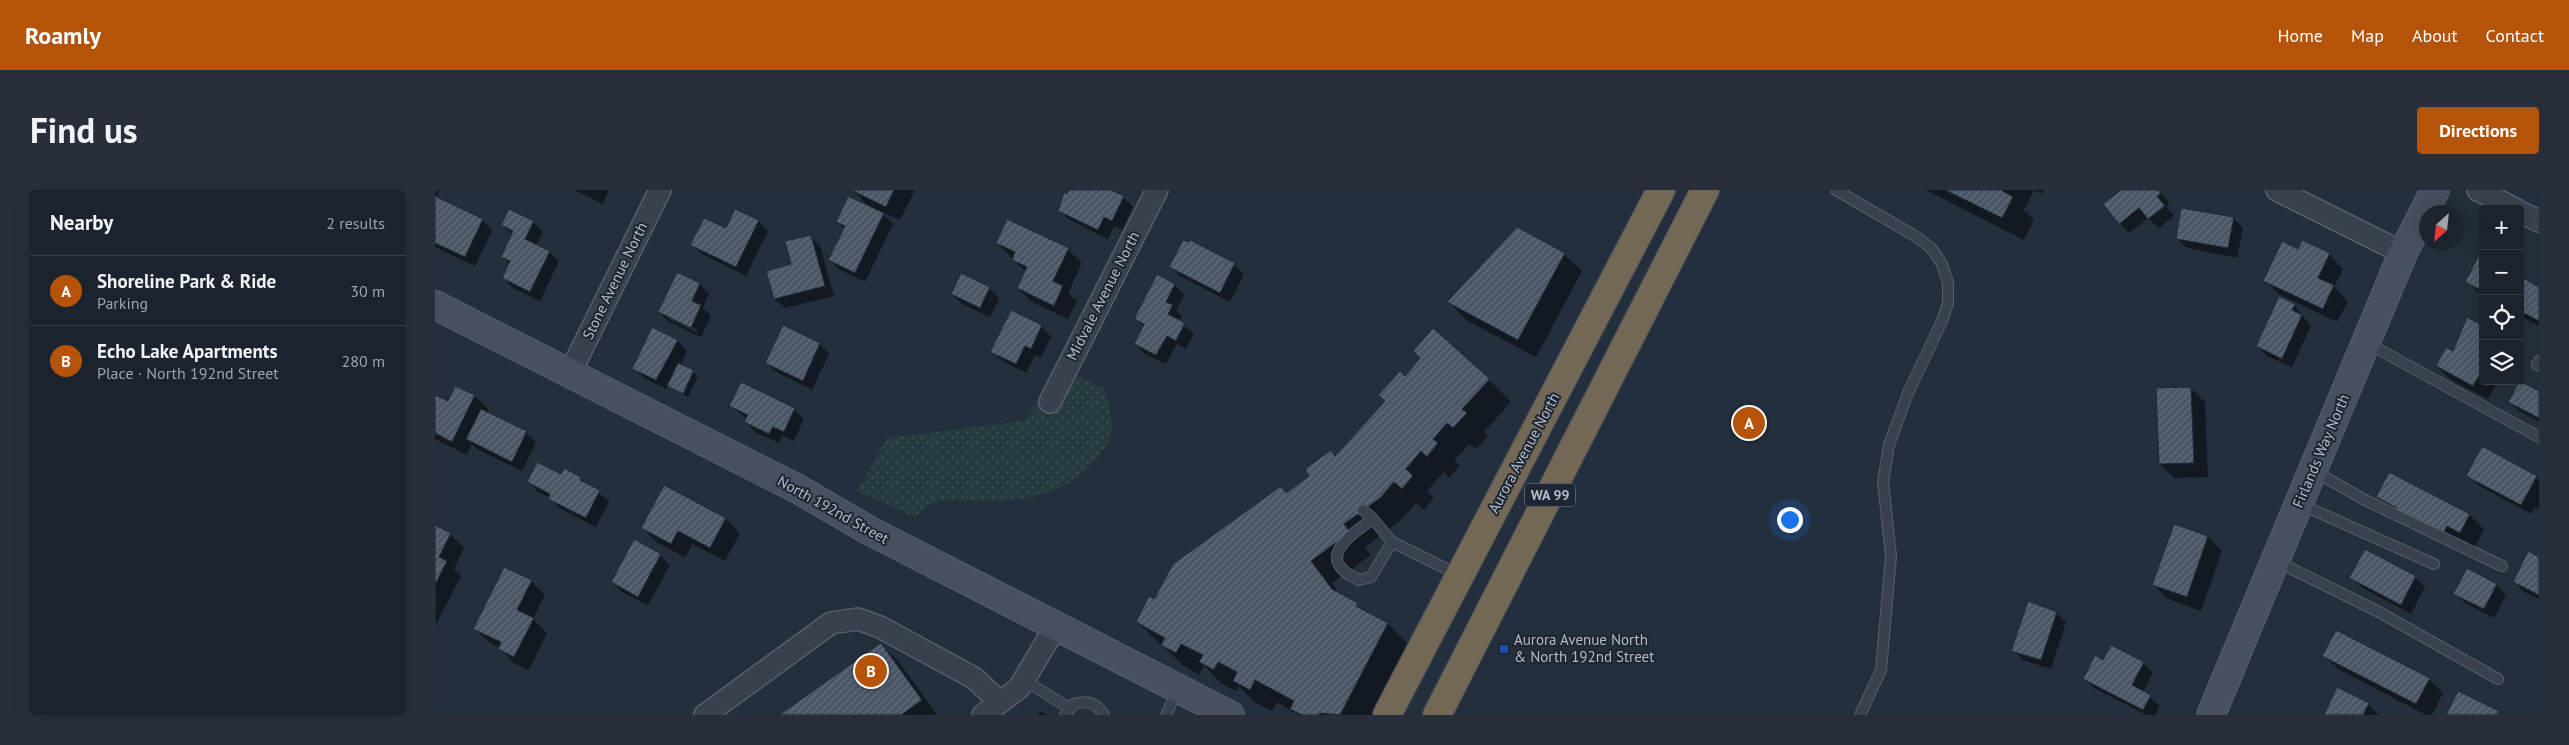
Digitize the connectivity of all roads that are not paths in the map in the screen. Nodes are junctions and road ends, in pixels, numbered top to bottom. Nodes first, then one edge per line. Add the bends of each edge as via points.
1 (660, 190) edge
2 (1157, 190) edge
3 (1661, 190) edge
4 (1705, 190) edge
5 (1836, 190) edge
6 (2277, 190) edge
7 (2435, 190) edge
8 (2478, 190) edge
9 (2507, 205) edge
10 (2524, 214) edge
11 (2539, 221) edge
12 (2403, 253) junction
13 (435, 305) edge
14 (2366, 343) junction
15 (570, 373) junction
16 (1050, 402) dead end
17 (2539, 437) edge
18 (2313, 470) junction
19 (2299, 503) junction
20 (1363, 510) dead end
21 (1373, 519) junction
22 (1392, 542) junction
23 (2275, 561) junction
24 (2435, 564) dead end
25 (2502, 566) dead end
26 (1460, 575) junction
27 (1056, 626) junction
28 (2498, 679) dead end
29 (1024, 680) junction
30 (1178, 688) junction
31 (1000, 702) junction
32 (1067, 712) edge
33 (705, 715) edge
34 (983, 715) edge
35 (1104, 715) edge
36 (1166, 715) edge
37 (1231, 715) edge
38 (1387, 715) edge
39 (1437, 715) edge
40 (1860, 715) edge
41 (2211, 715) edge

1 - 15 street, Stone Avenue North
2 - 16 street, Midvale Avenue North
3 - 26 highway, Aurora Avenue North / WA 99
4 - 39 highway, WA 99
5 - 40 lane via 1931,248 1942,264 1948,283 1948,303 1942,321 1908,393 1889,445 1883,482 1891,556 1881,670
6 - 12 street
7 - 12 street, Firlands Way North
8 - 9 street
10 - 11 street
12 - 14 street, Firlands Way North
13 - 15 street, North 192nd Street
14 - 17 lane
14 - 18 street, Firlands Way North
15 - 27 street, North 192nd Street
18 - 19 street, Firlands Way North
18 - 25 lane via 2365,500
19 - 23 street, Firlands Way North
19 - 24 lane
20 - 21 lane
21 - 22 lane
21 - 22 lane via 1344,544 1336,556 1336,563 1343,573 1359,580 1371,577
22 - 26 lane
23 - 28 lane via 2379,612
23 - 41 street, Firlands Way North
26 - 38 highway, Aurora Avenue North / WA 99
27 - 29 street
27 - 30 street, North 192nd Street
29 - 31 street via 1019,688
29 - 32 lane
30 - 36 lane
30 - 37 street, North 192nd Street
31 - 33 street via 974,678 880,627 858,619 831,623
31 - 34 street
32 - 35 lane via 1075,704 1088,702 1100,708

